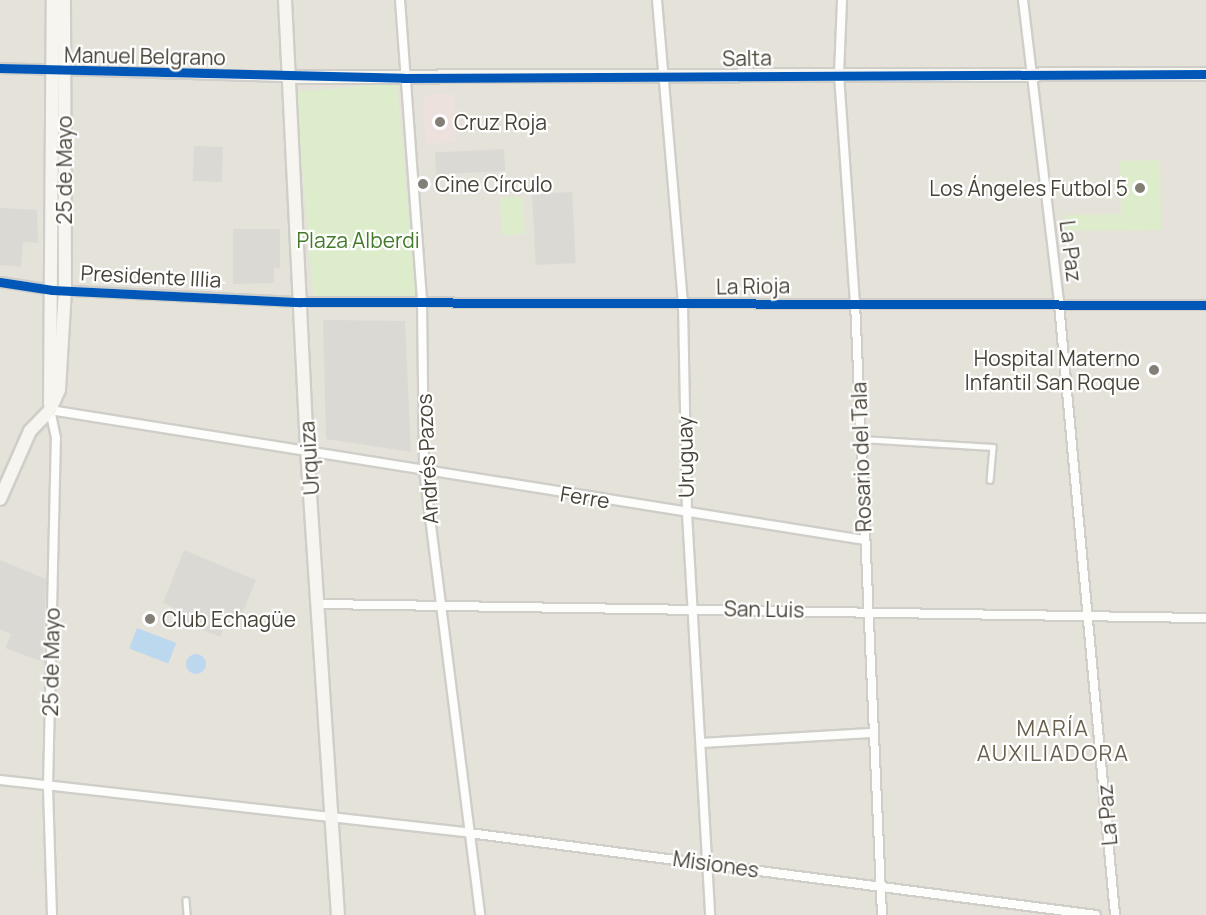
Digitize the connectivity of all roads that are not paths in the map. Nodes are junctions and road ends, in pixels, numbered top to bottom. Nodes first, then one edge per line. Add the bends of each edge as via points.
1 (53, 0) edge
2 (64, 0) edge
3 (285, 0) edge
4 (400, 0) edge
5 (657, 0) edge
6 (842, 0) edge
7 (1023, 0) edge
8 (0, 68) edge
9 (59, 71) junction
10 (1030, 74) junction
11 (1206, 74) edge
12 (839, 75) junction
13 (662, 76) junction
14 (289, 77) junction
15 (403, 78) junction
16 (0, 282) edge
17 (58, 290) junction
18 (301, 302) junction
19 (422, 302) junction
20 (855, 302) junction
21 (1059, 304) junction
22 (682, 305) junction
23 (1206, 305) edge
24 (50, 410) junction
25 (861, 439) junction
26 (307, 449) junction
27 (424, 470) junction
28 (990, 480) dead end
29 (0, 499) edge
30 (687, 513) junction
31 (864, 540) junction
32 (321, 604) junction
33 (441, 604) junction
34 (693, 608) junction
35 (866, 610) junction
36 (1090, 615) junction
37 (1206, 618) edge
38 (871, 733) junction
39 (701, 743) junction
40 (0, 780) edge
41 (48, 787) junction
42 (335, 820) junction
43 (469, 833) junction
44 (710, 863) junction
45 (880, 887) junction
46 (186, 900) dead end
47 (52, 915) edge
48 (187, 915) edge
49 (338, 915) edge
50 (480, 915) edge
51 (710, 915) edge
52 (882, 915) edge
53 (1096, 915) edge
54 (1115, 915) edge

1 - 9 street, 25 de Mayo
2 - 9 street, 25 de Mayo
3 - 14 street, Urquiza
4 - 15 street, Andrés Pazos
5 - 13 street, Uruguay
6 - 12 street, Rosario del Tala
7 - 10 street, La Paz
8 - 9 street, Manuel Belgrano
9 - 14 street, Manuel Belgrano
9 - 17 street, 25 de Mayo
10 - 11 street, Salta
10 - 12 street, Salta
10 - 21 street, La Paz
12 - 13 street, Salta
12 - 20 street, Rosario del Tala
13 - 15 street, Salta
13 - 22 street, Uruguay
14 - 15 street, Salta
14 - 18 street, Urquiza
15 - 19 street, Andrés Pazos
16 - 17 street, Presidente Illia
17 - 18 street, Presidente Illia
17 - 24 street, 25 de Mayo
18 - 19 street, La Rioja
18 - 26 street, Urquiza
19 - 22 street, La Rioja
19 - 27 street, Andrés Pazos
20 - 21 street, La Rioja
20 - 22 street, La Rioja
20 - 25 street, Rosario del Tala
21 - 23 street, La Rioja
21 - 36 street, La Paz
22 - 30 street, Uruguay
24 - 26 street, Ferre
24 - 29 street via 30,431
24 - 41 street, 25 de Mayo via 56,438
25 - 28 lane via 993,447
25 - 31 street, Rosario del Tala
26 - 27 street, Ferre
26 - 32 street, Urquiza
27 - 30 street, Ferre
27 - 33 street, Andrés Pazos
30 - 31 street, Ferre
30 - 34 street, Uruguay
31 - 35 street, Rosario del Tala
32 - 33 street, San Luis
32 - 42 street, Urquiza
33 - 34 street, San Luis
33 - 43 street, Andrés Pazos
34 - 35 street, San Luis
34 - 39 street, Uruguay
35 - 36 street, San Luis
35 - 38 street, Rosario del Tala
36 - 37 street, San Luis
36 - 54 street, La Paz
38 - 39 street
38 - 45 street, Rosario del Tala
39 - 44 street, Uruguay
40 - 41 street, Misiones
41 - 42 street, Misiones
41 - 47 street, 25 de Mayo
42 - 43 street, Misiones
42 - 49 street, Urquiza
43 - 44 street, Misiones
43 - 50 street, Andrés Pazos
44 - 45 street, Misiones
44 - 51 street, Uruguay
45 - 52 street, Rosario del Tala
45 - 53 street, Misiones
46 - 48 lane

